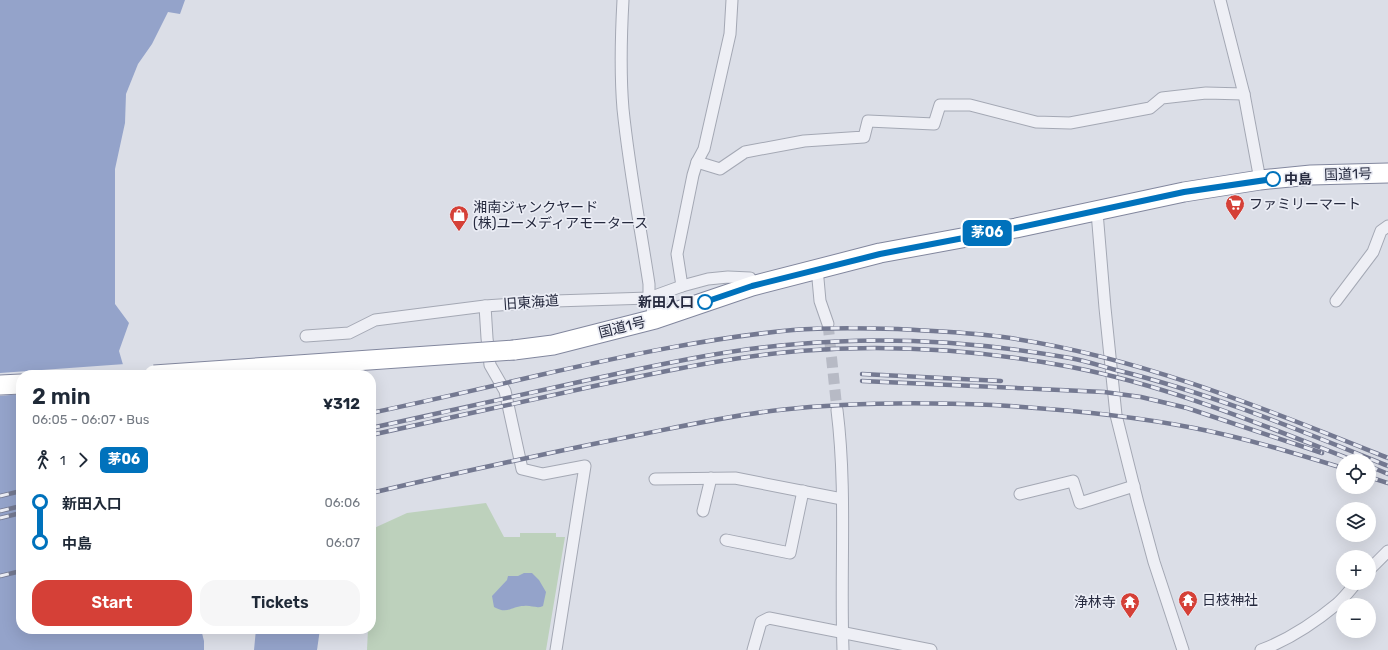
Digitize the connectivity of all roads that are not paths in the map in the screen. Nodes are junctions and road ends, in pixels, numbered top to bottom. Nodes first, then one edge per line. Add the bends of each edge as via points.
1 (623, 0) edge
2 (732, 0) edge
3 (1220, 0) edge
4 (1244, 94) junction
5 (697, 162) junction
6 (1388, 173) edge
7 (1260, 180) junction
8 (1097, 212) junction
9 (1388, 226) edge
10 (817, 268) junction
11 (682, 286) junction
12 (752, 286) junction
13 (649, 298) junction
14 (1336, 301) dead end
15 (485, 306) junction
16 (655, 319) junction
17 (828, 324) tunnel mouth
18 (306, 336) dead end
19 (226, 370) edge
20 (16, 384) edge
21 (0, 385) edge
22 (837, 410) tunnel mouth
23 (710, 478) junction
24 (655, 479) dead end
25 (1134, 486) junction
26 (803, 491) junction
27 (1020, 494) dead end
28 (842, 499) junction
29 (703, 511) dead end
30 (726, 540) dead end
31 (1388, 551) edge
32 (1376, 563) edge
33 (1350, 590) edge
34 (842, 632) junction
35 (556, 650) edge
36 (753, 650) edge
37 (843, 650) edge
38 (931, 650) edge
39 (1183, 650) edge
40 (1261, 650) edge

1 - 13 street via 623,109
2 - 5 street via 730,34 704,149
3 - 4 street
4 - 5 street via 1206,93 1162,98 1150,108 1070,123 1036,122 970,105 940,105 934,124 868,121 864,137 804,141 745,152 720,169
4 - 7 street
5 - 11 street via 677,254
6 - 7 highway, 国道1号 via 1312,175
7 - 8 highway, 国道1号 via 1184,192
8 - 10 highway, 国道1号
8 - 25 street via 1116,414
9 - 14 street via 1381,230 1373,252
10 - 12 highway, 国道1号
10 - 17 street via 820,301
11 - 12 street, 旧東海道 via 728,277 750,278
11 - 13 street, 旧東海道
12 - 16 highway, 国道1号
13 - 15 street, 旧東海道 via 555,300
13 - 16 street
15 - 18 street, 旧東海道 via 375,320 349,333
15 - 35 street via 490,365 505,391 522,469 543,474 586,466
16 - 19 highway, 国道1号, bridge via 553,345 514,350
20 - 21 highway
22 - 28 street
23 - 24 street
23 - 26 street via 735,478
23 - 29 street
25 - 27 street via 1080,503 1073,481
25 - 39 street via 1154,562
26 - 28 street
26 - 30 street via 790,553
28 - 34 street
31 - 32 street
33 - 40 street via 1338,603 1304,628
34 - 36 street via 769,618 761,622
34 - 37 street
34 - 38 street

